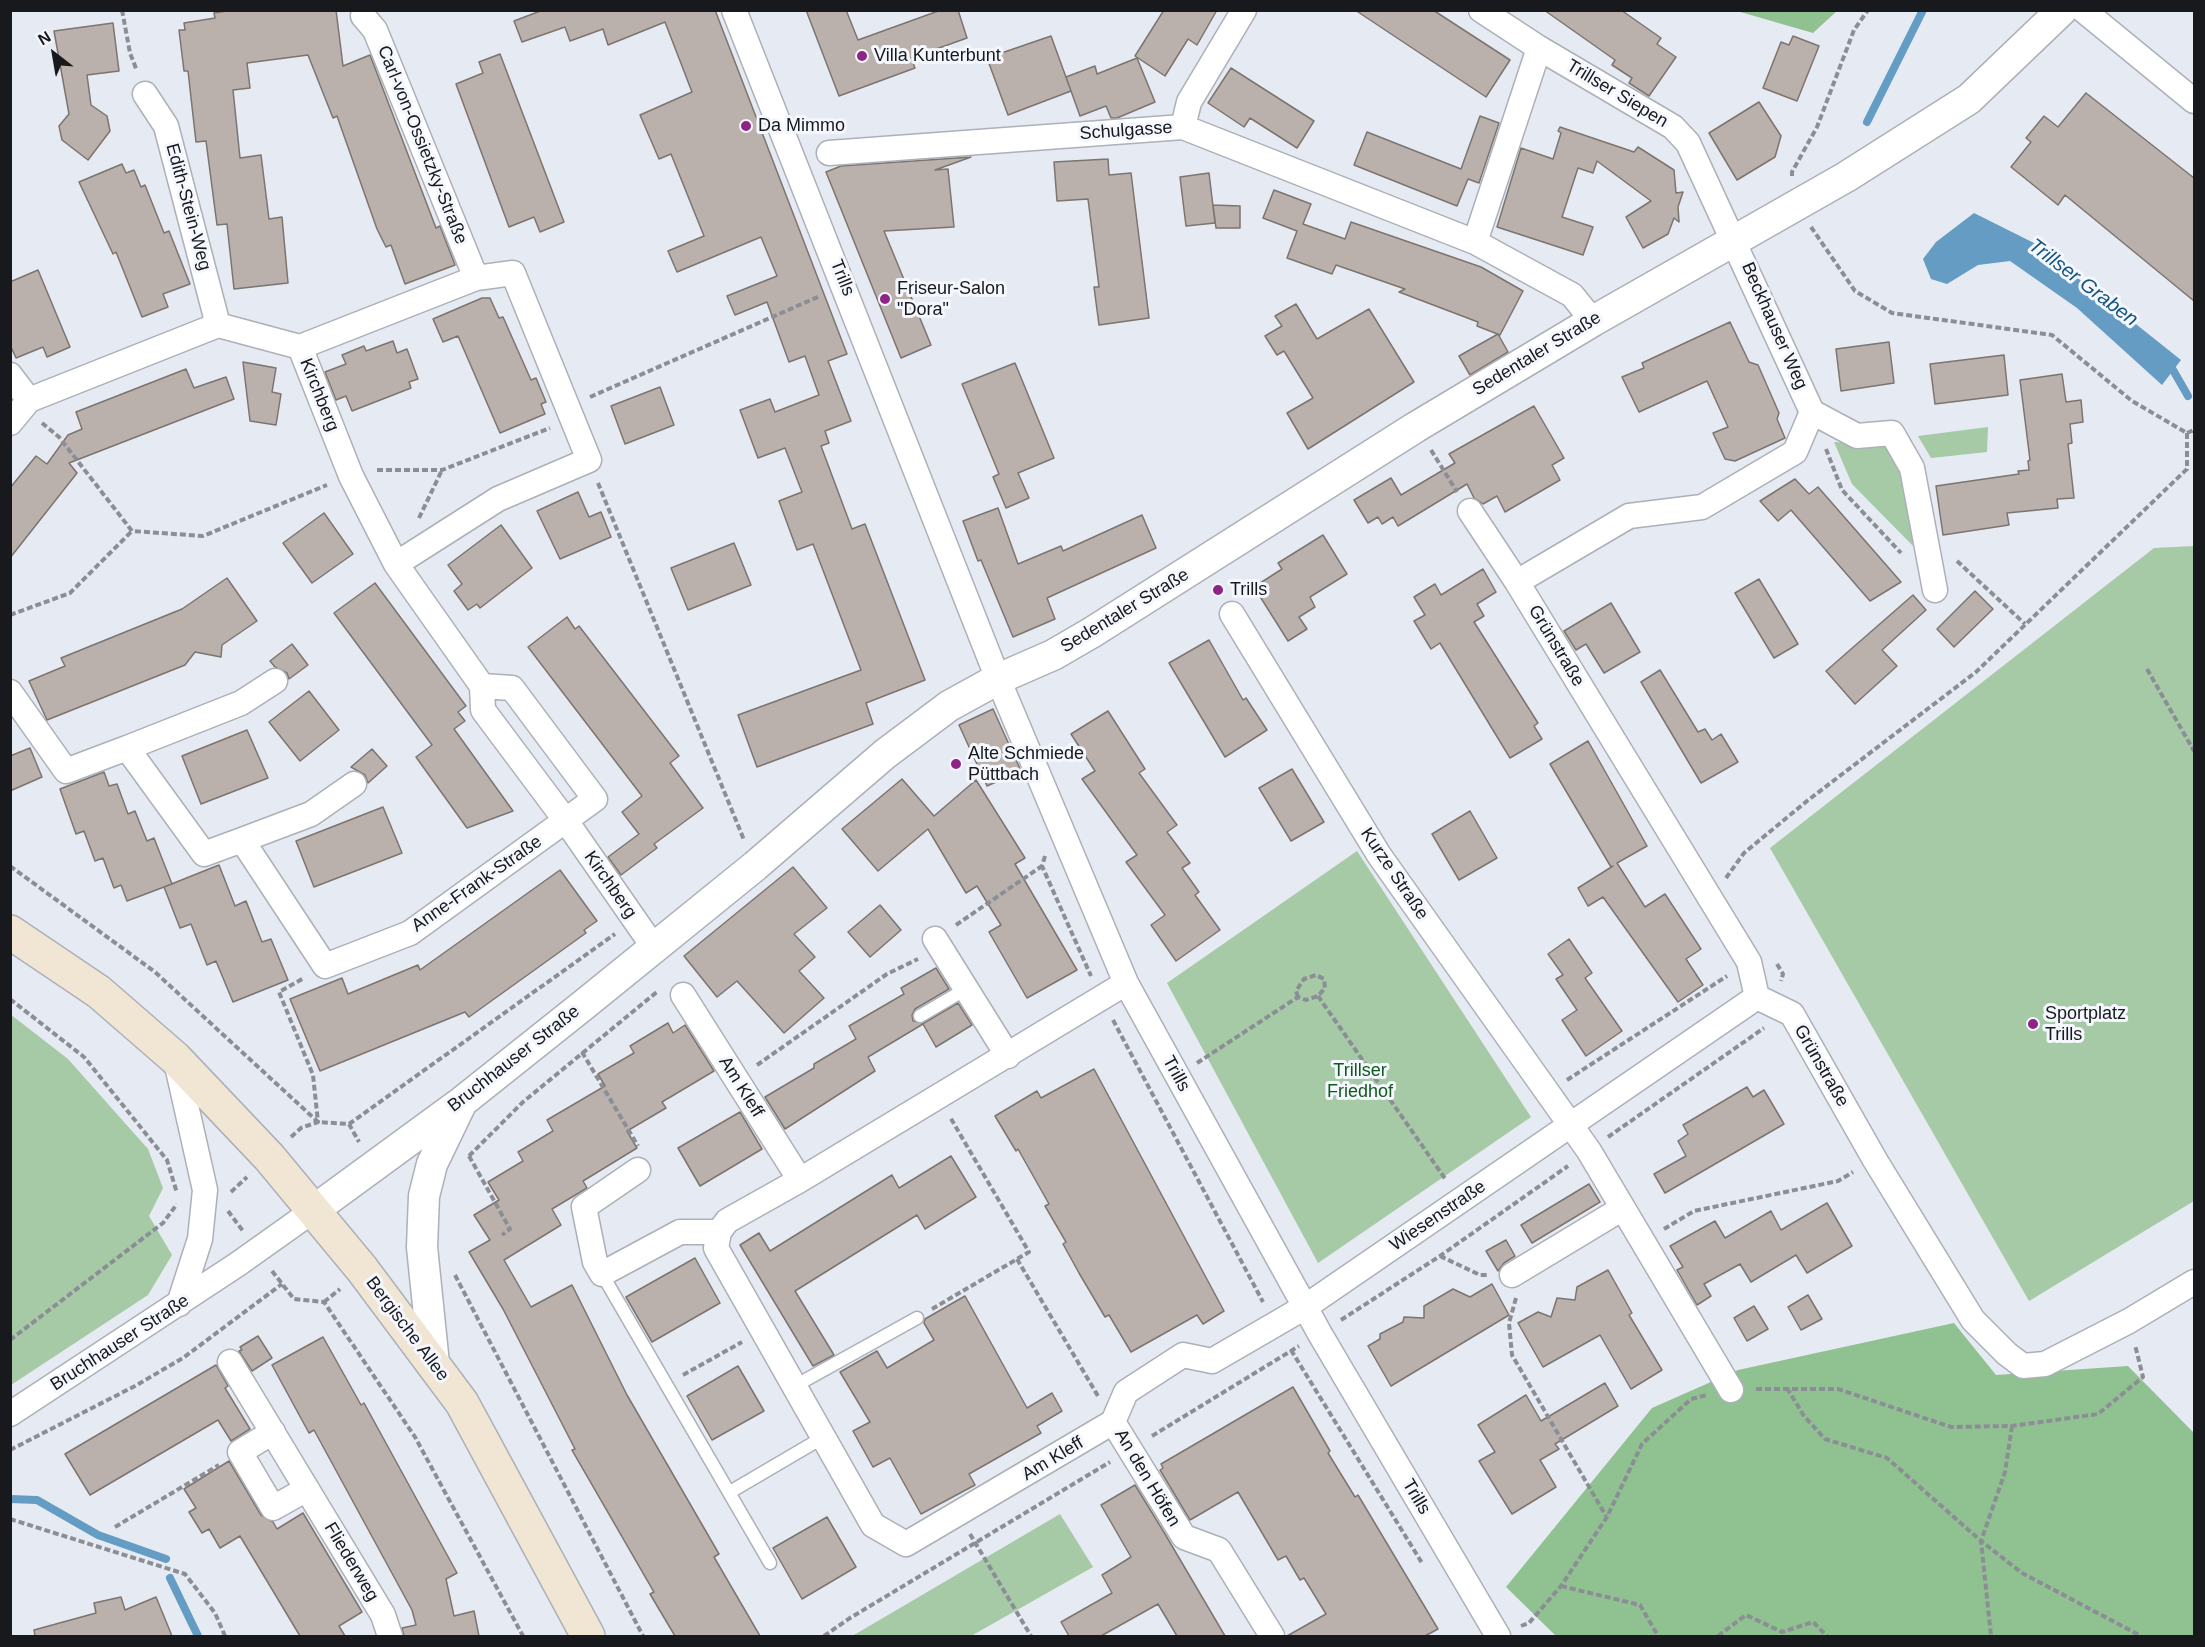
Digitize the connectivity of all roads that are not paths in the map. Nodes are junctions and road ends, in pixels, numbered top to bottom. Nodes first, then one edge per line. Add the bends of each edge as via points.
1 (734, 10) edge
2 (1244, 10) edge
3 (1482, 10) edge
4 (2062, 10) edge
5 (2083, 10) edge
6 (363, 16) dead end
7 (1539, 48) junction
8 (146, 94) dead end
9 (2194, 101) edge
10 (1183, 127) junction
11 (829, 153) dead end
12 (1735, 241) junction
13 (1475, 242) junction
14 (477, 278) junction
15 (1593, 321) junction
16 (218, 325) junction
17 (300, 347) junction
18 (10, 375) edge
19 (21, 410) edge
20 (1812, 412) junction
21 (1470, 511) road end
22 (396, 564) junction
23 (1517, 582) junction
24 (1935, 590) dead end
25 (1232, 614) dead end
26 (998, 679) junction
27 (275, 681) dead end
28 (482, 686) junction
29 (10, 692) edge
30 (126, 748) junction
31 (354, 784) dead end
32 (566, 821) junction
33 (242, 840) junction
34 (10, 932) edge
35 (937, 943) road end
36 (655, 949) junction
37 (1126, 983) junction
38 (966, 989) junction
39 (673, 991) road end
40 (1757, 997) junction
41 (920, 1016) dead end
42 (1008, 1056) junction
43 (175, 1058) junction
44 (463, 1101) junction
45 (1571, 1125) junction
46 (638, 1170) road end
47 (800, 1180) junction
48 (1623, 1208) junction
49 (314, 1210) junction
50 (719, 1232) junction
51 (602, 1274) junction
52 (1512, 1275) road end
53 (2194, 1282) edge
54 (179, 1304) junction
55 (1305, 1307) junction
56 (917, 1318) road end
57 (230, 1362) dead end
58 (434, 1364) junction
59 (793, 1387) junction
60 (1731, 1390) road end
61 (10, 1414) edge
62 (1113, 1422) junction
63 (273, 1432) junction
64 (822, 1438) junction
65 (307, 1489) junction
66 (730, 1492) junction
67 (770, 1563) dead end
68 (390, 1636) edge
69 (588, 1636) edge
70 (1272, 1636) edge
71 (1496, 1636) edge

1 - 26 street, Trills
2 - 10 street via 1189,102
3 - 7 street, Trillser Siepen
4 - 12 street, Sedentaler Straße via 1968,99
5 - 9 street
6 - 14 street, Carl-von-Ossietzky-Straße via 375,30
7 - 12 street, Trillser Siepen via 1673,127 1688,143
7 - 13 street
8 - 16 street, Edith-Stein-Weg via 166,126
10 - 11 street, Schulgasse
10 - 13 street, Schulgasse
12 - 15 street, Sedentaler Straße
12 - 20 street, Beckhauser Weg
13 - 15 street, Schulgasse via 1572,295
14 - 17 street
14 - 22 street via 513,273 589,460 498,499
15 - 26 street, Sedentaler Straße via 1416,427 1091,633 1048,658
16 - 17 street, Kirchberg
16 - 19 street
17 - 22 street, Kirchberg via 351,476
18 - 19 street
20 - 23 street, Beckhauser Weg via 1795,452 1702,507 1629,516
20 - 24 street, Beckhauser Weg via 1857,436 1892,433 1912,468 1915,553
21 - 23 street, Grünstraße
22 - 28 street, Kirchberg
23 - 40 street, Grünstraße via 1760,958
25 - 45 street, Kurze Straße via 1379,855
26 - 36 street, Bruchhauser Straße via 921,725
26 - 37 street, Trills
27 - 30 street via 241,703
28 - 32 street, Kirchberg via 483,710
28 - 32 street via 512,688 595,799
29 - 30 street via 66,771
30 - 33 street via 204,854
31 - 33 street via 311,814
32 - 33 street, Anne-Frank-Straße via 410,933 325,966
32 - 36 street, Kirchberg
34 - 43 main road, Bergische Allee via 99,992
35 - 38 street
36 - 44 street, Bruchhauser Straße
37 - 42 street
37 - 55 street, Trills
38 - 41 lane
38 - 42 street
39 - 47 street, Am Kleff via 736,1079
40 - 45 street, Wiesenstraße
40 - 53 street, Grünstraße via 1791,1014 1973,1320 2023,1366 2044,1364 2129,1321
42 - 47 street
43 - 49 main road, Bergische Allee
43 - 54 street via 197,1146 205,1206 200,1239
44 - 49 street, Bruchhauser Straße
44 - 58 street via 432,1164 424,1196 422,1237
45 - 48 street
45 - 55 street, Wiesenstraße
46 - 51 street via 584,1207 595,1263
47 - 50 street via 727,1221
48 - 52 street
48 - 60 street
49 - 54 street, Bruchhauser Straße
49 - 58 main road, Bergische Allee
50 - 51 street via 680,1232
50 - 59 street, Am Kleff via 716,1248
51 - 66 lane
54 - 61 street, Bruchhauser Straße
55 - 62 street via 1212,1361 1183,1355 1126,1392
55 - 71 street, Trills
56 - 59 lane
57 - 63 street, Fliederweg
58 - 69 main road, Bergische Allee via 462,1403
59 - 64 street, Am Kleff
62 - 64 street, Am Kleff via 906,1544 873,1525
62 - 70 street, An den Höfen via 1184,1537 1219,1550
63 - 65 street, Fliederweg
63 - 65 street via 240,1452 273,1508
64 - 66 lane
65 - 68 street, Fliederweg via 383,1615
66 - 67 lane

